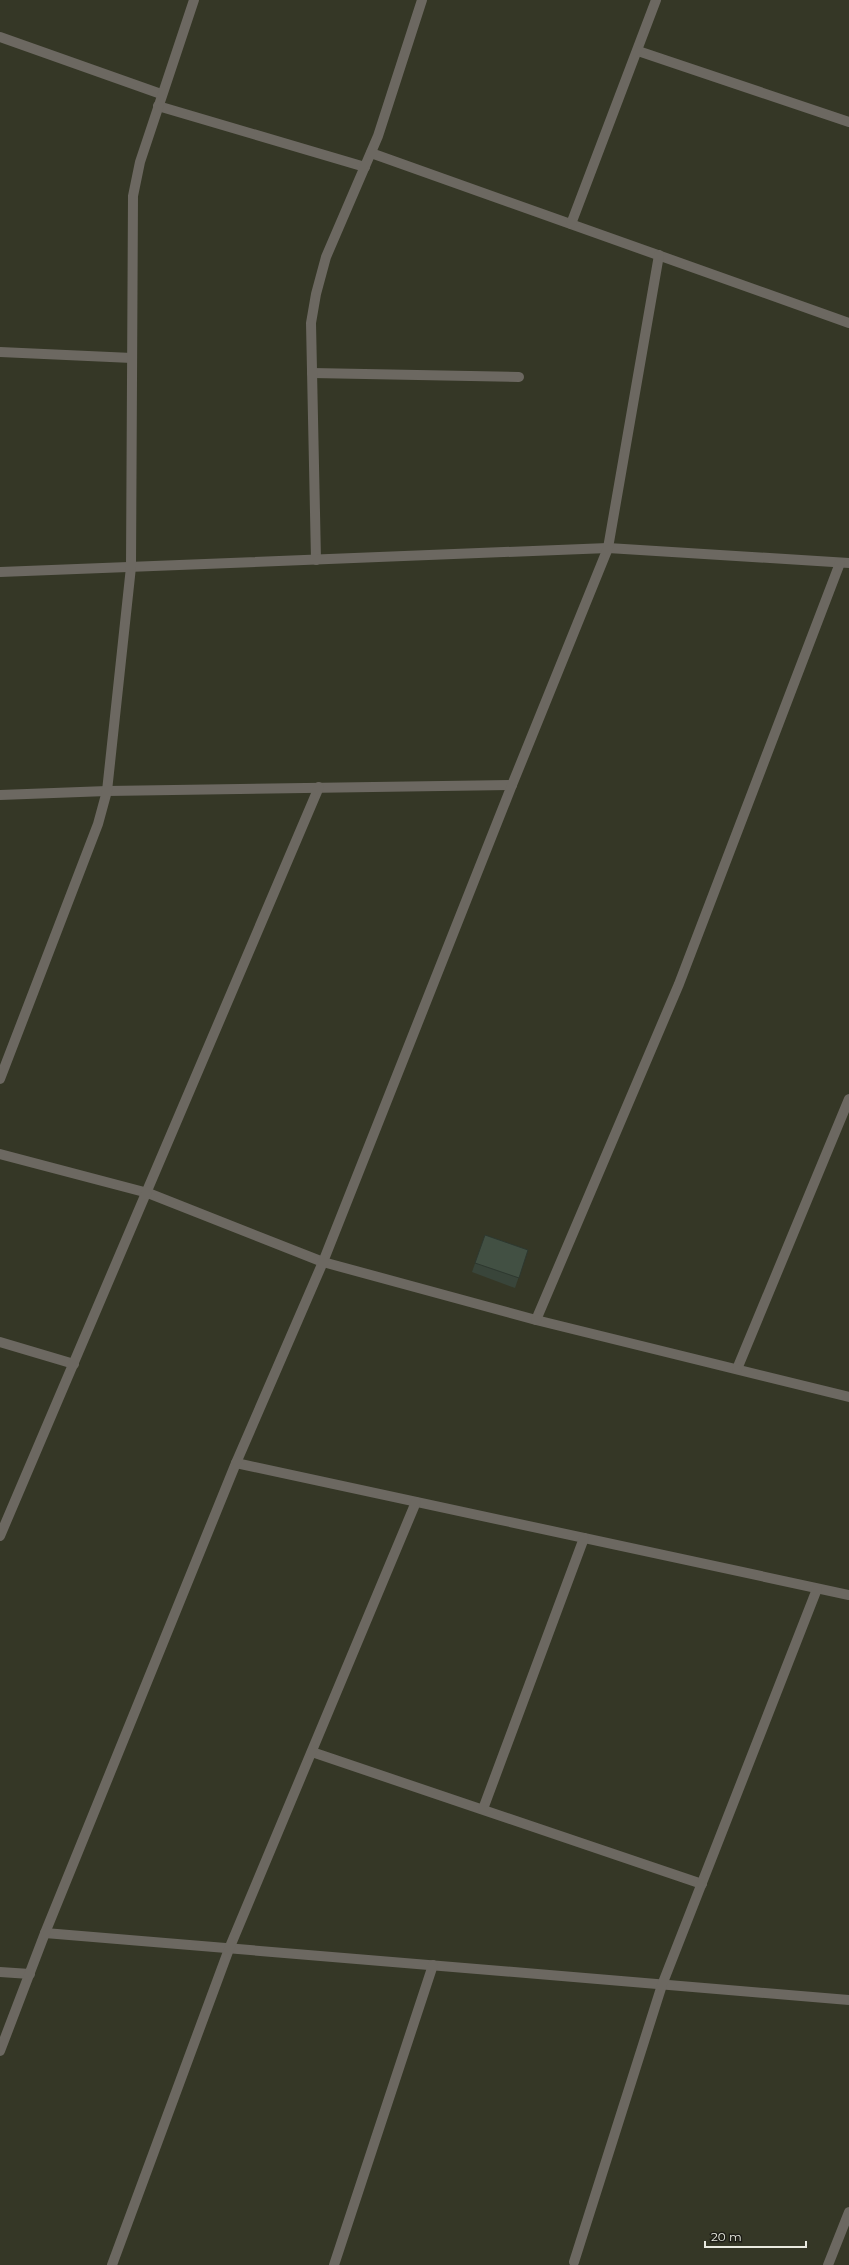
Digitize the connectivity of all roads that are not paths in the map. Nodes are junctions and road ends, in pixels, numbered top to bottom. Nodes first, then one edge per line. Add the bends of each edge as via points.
1 (194, 0) edge
2 (422, 0) edge
3 (656, 0) edge
4 (0, 37) edge
5 (638, 51) junction
6 (161, 94) junction
7 (158, 106) junction
8 (849, 122) edge
9 (371, 153) junction
10 (365, 167) junction
11 (571, 224) junction
12 (659, 255) junction
13 (849, 323) edge
14 (0, 352) edge
15 (132, 358) junction
16 (312, 373) junction
17 (520, 377) dead end
18 (608, 548) junction
19 (316, 560) junction
20 (845, 563) edge
21 (132, 567) junction
22 (0, 572) edge
23 (512, 785) junction
24 (319, 788) junction
25 (106, 790) junction
26 (0, 794) edge
27 (0, 1079) edge
28 (849, 1099) edge
29 (0, 1154) edge
30 (148, 1193) junction
31 (323, 1262) junction
32 (536, 1320) junction
33 (0, 1342) edge
34 (74, 1364) junction
35 (737, 1369) junction
36 (849, 1397) edge
37 (236, 1463) junction
38 (416, 1502) junction
39 (0, 1536) edge
40 (584, 1538) junction
41 (817, 1589) junction
42 (849, 1596) edge
43 (312, 1752) junction
44 (483, 1809) junction
45 (702, 1884) junction
46 (45, 1933) junction
47 (229, 1949) junction
48 (433, 1965) junction
49 (0, 1972) edge
50 (30, 1974) junction
51 (662, 1985) junction
52 (849, 2000) edge
53 (0, 2051) edge
54 (849, 2212) edge
55 (574, 2262) dead end
56 (112, 2265) edge
57 (334, 2265) edge
58 (828, 2265) edge

1 - 6 street
2 - 9 street
3 - 5 street
4 - 6 street
5 - 8 street
5 - 11 street
6 - 7 street
7 - 10 street
7 - 15 street via 140,162 133,196
9 - 10 street
9 - 11 street
10 - 16 street via 326,257 316,294 311,323
11 - 12 street
12 - 13 street
12 - 18 street
14 - 15 street
15 - 21 street
16 - 17 street
16 - 19 street
18 - 19 street
18 - 20 street
18 - 23 street
19 - 21 street
20 - 32 street via 679,984
21 - 22 street
21 - 25 street
23 - 24 street
23 - 31 street
24 - 25 street
24 - 30 street
25 - 26 street
25 - 27 street via 98,824
28 - 35 street
29 - 30 street
30 - 31 street
30 - 34 street
31 - 32 street
31 - 37 street
32 - 35 street
33 - 34 street
34 - 39 street
35 - 36 street
37 - 38 street
37 - 46 street
38 - 40 street
38 - 43 street
40 - 41 street
40 - 44 street
41 - 42 street
41 - 45 street
43 - 44 street
43 - 47 street
44 - 45 street
45 - 51 street
46 - 47 street
46 - 50 street
47 - 48 street
47 - 56 street
48 - 51 street
48 - 57 street
49 - 50 street
50 - 53 street
51 - 52 street
51 - 55 street
54 - 58 street

